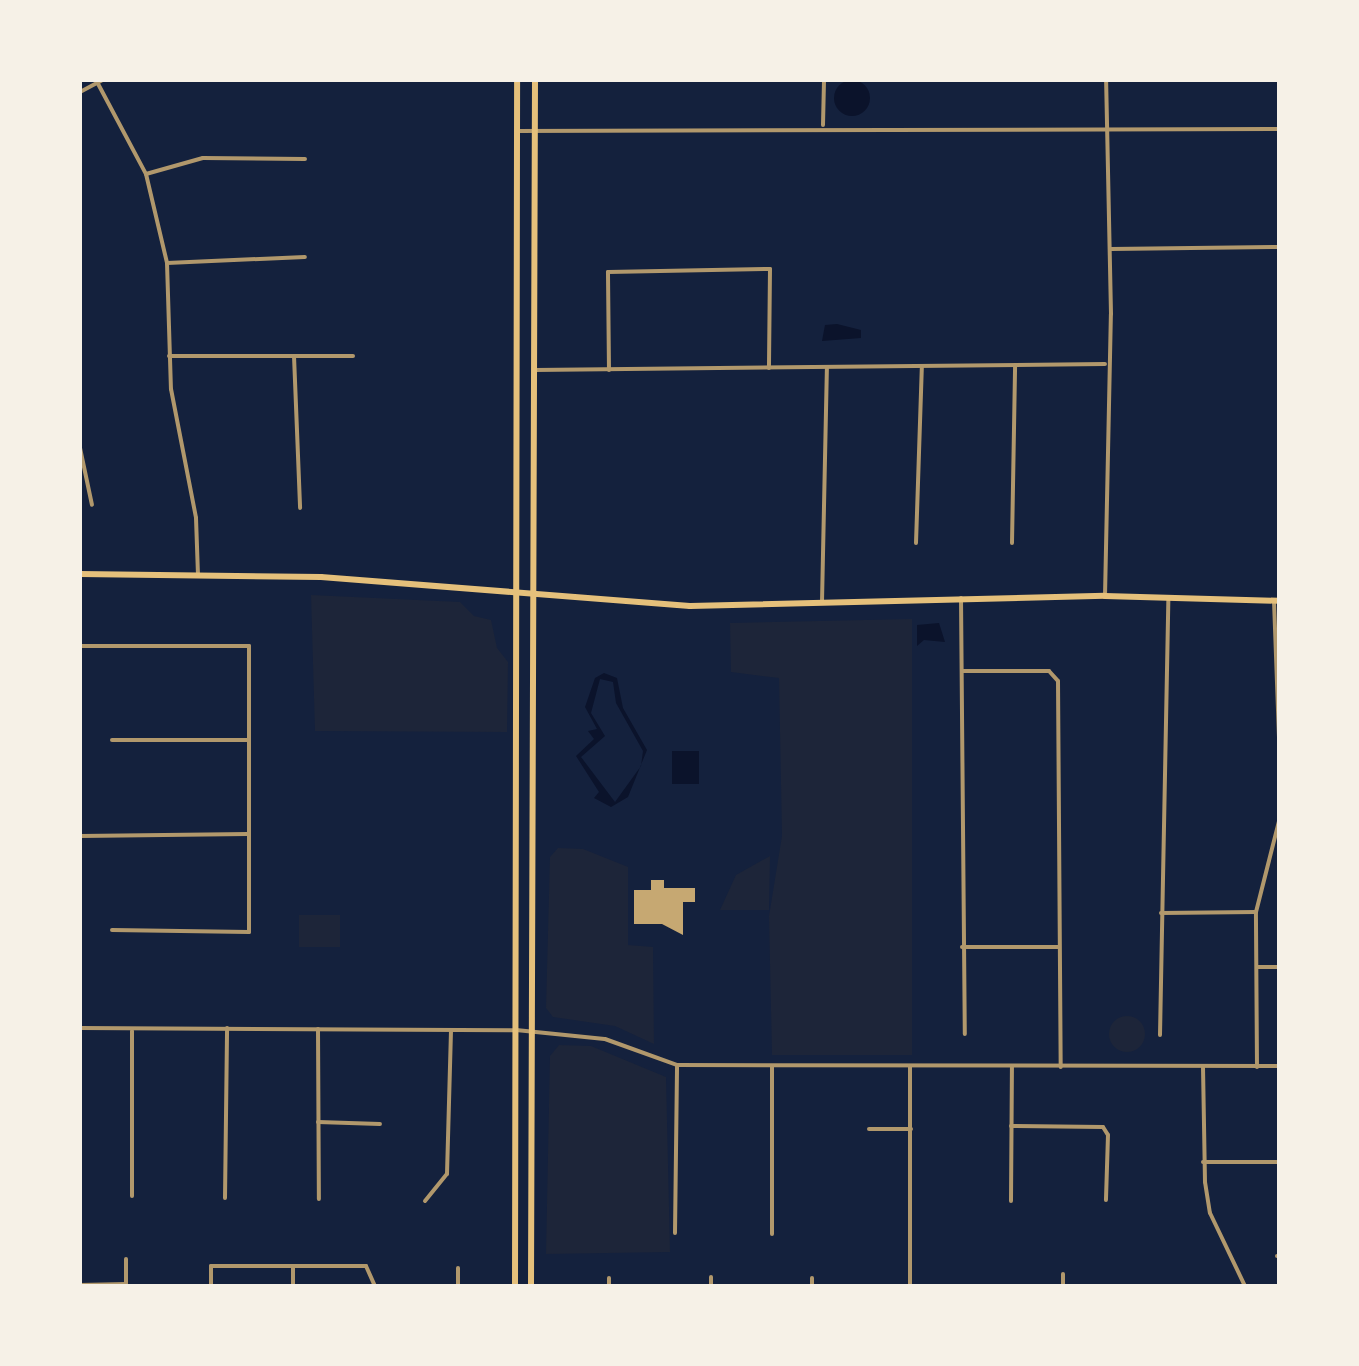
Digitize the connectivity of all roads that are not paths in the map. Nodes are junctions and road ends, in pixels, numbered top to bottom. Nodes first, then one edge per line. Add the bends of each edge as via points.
1 (517, 80) edge
2 (534, 80) edge
3 (824, 80) edge
4 (1106, 80) edge
5 (99, 81) edge
6 (80, 92) edge
7 (823, 126) junction
8 (1279, 128) edge
9 (1106, 129) junction
10 (516, 131) junction
11 (534, 131) junction
12 (304, 159) dead end
13 (146, 174) junction
14 (1279, 247) edge
15 (1111, 249) junction
16 (305, 257) dead end
17 (167, 263) junction
18 (169, 356) junction
19 (294, 356) junction
20 (354, 356) dead end
21 (1015, 364) junction
22 (1105, 364) junction
23 (922, 366) junction
24 (769, 368) junction
25 (827, 368) junction
26 (535, 370) junction
27 (609, 370) junction
28 (80, 448) edge
29 (92, 504) dead end
30 (300, 508) dead end
31 (916, 543) dead end
32 (1012, 544) dead end
33 (80, 574) edge
34 (198, 574) junction
35 (517, 593) junction
36 (536, 595) junction
37 (1105, 596) junction
38 (961, 598) junction
39 (1168, 598) junction
40 (1277, 601) edge
41 (822, 604) junction
42 (80, 646) edge
43 (1278, 664) edge
44 (962, 671) junction
45 (112, 740) dead end
46 (248, 740) junction
47 (1279, 740) edge
48 (1279, 821) edge
49 (248, 834) junction
50 (80, 836) edge
51 (1272, 852) junction
52 (1279, 855) edge
53 (1256, 912) junction
54 (1160, 913) junction
55 (112, 930) dead end
56 (962, 947) junction
57 (1060, 947) junction
58 (1279, 966) edge
59 (1257, 967) junction
60 (80, 1028) edge
61 (227, 1028) junction
62 (132, 1029) junction
63 (318, 1029) junction
64 (451, 1030) junction
65 (516, 1030) junction
66 (533, 1032) junction
67 (965, 1034) dead end
68 (1160, 1035) dead end
69 (677, 1065) junction
70 (772, 1066) junction
71 (910, 1066) junction
72 (1012, 1066) junction
73 (1204, 1066) junction
74 (1257, 1066) junction
75 (1279, 1066) edge
76 (1060, 1067) junction
77 (318, 1122) junction
78 (380, 1124) dead end
79 (1011, 1126) junction
80 (869, 1129) dead end
81 (911, 1129) junction
82 (1204, 1162) junction
83 (1279, 1162) edge
84 (132, 1196) dead end
85 (225, 1198) dead end
86 (319, 1200) dead end
87 (1106, 1200) dead end
88 (425, 1201) dead end
89 (1011, 1202) dead end
90 (676, 1233) dead end
91 (772, 1234) dead end
92 (126, 1259) dead end
93 (293, 1267) junction
94 (458, 1268) dead end
95 (1063, 1274) dead end
96 (711, 1277) dead end
97 (609, 1278) dead end
98 (812, 1278) dead end
99 (80, 1285) edge
100 (126, 1285) edge
101 (1243, 1285) edge
102 (211, 1286) edge
103 (292, 1286) edge
104 (375, 1286) edge
105 (458, 1286) edge
106 (515, 1286) edge
107 (531, 1286) edge
108 (609, 1286) edge
109 (711, 1286) edge
110 (812, 1286) edge
111 (910, 1286) edge
112 (1063, 1286) edge

1 - 10 main road
2 - 11 main road
3 - 7 street
4 - 9 street
5 - 6 street
5 - 13 street
7 - 9 street
7 - 11 street
8 - 9 street
9 - 15 street
10 - 11 street
10 - 35 main road
11 - 26 main road
12 - 13 street via 203,158
13 - 17 street
14 - 15 street
15 - 22 street
16 - 17 street
17 - 18 street
18 - 19 street
18 - 34 street via 196,518
19 - 20 street
19 - 30 street
21 - 22 street
21 - 23 street
21 - 32 street
22 - 37 street
23 - 25 street
23 - 31 street
24 - 25 street
24 - 27 street
24 - 27 street via 770,269 608,272
25 - 41 street
26 - 27 street
26 - 36 main road
28 - 29 street
33 - 34 main road
34 - 35 main road
35 - 36 main road
35 - 65 main road
36 - 41 main road via 690,606
36 - 66 main road
37 - 38 main road
37 - 39 main road
38 - 41 main road
38 - 44 street
39 - 40 main road
39 - 54 street
40 - 43 street
42 - 46 street via 248,646
43 - 47 street
44 - 56 street
44 - 57 street via 1049,670 1058,681
45 - 46 street
46 - 49 street
48 - 51 street
49 - 50 street
49 - 55 street via 249,932
51 - 52 street
51 - 53 street
53 - 54 street
53 - 59 street
54 - 68 street
56 - 57 street
56 - 67 street
57 - 76 street
58 - 59 street
59 - 74 street
60 - 62 street
61 - 62 street
61 - 63 street
61 - 85 street
62 - 84 street
63 - 64 street
63 - 77 street
64 - 65 street
64 - 88 street via 447,1174
65 - 66 street
65 - 106 main road
66 - 69 street via 605,1039
66 - 107 main road
69 - 70 street
69 - 90 street
70 - 71 street
70 - 91 street
71 - 72 street
71 - 81 street
72 - 76 street
72 - 79 street
73 - 74 street
73 - 76 street
73 - 82 street
74 - 75 street
77 - 78 street
77 - 86 street
79 - 87 street via 1103,1127
79 - 89 street
80 - 81 street
81 - 111 street
82 - 83 street
82 - 101 street via 1210,1212
92 - 100 street
93 - 102 street via 211,1266
93 - 103 street
93 - 104 street via 366,1266
94 - 105 street
95 - 112 street
96 - 109 street
97 - 108 street
98 - 110 street
99 - 100 street

